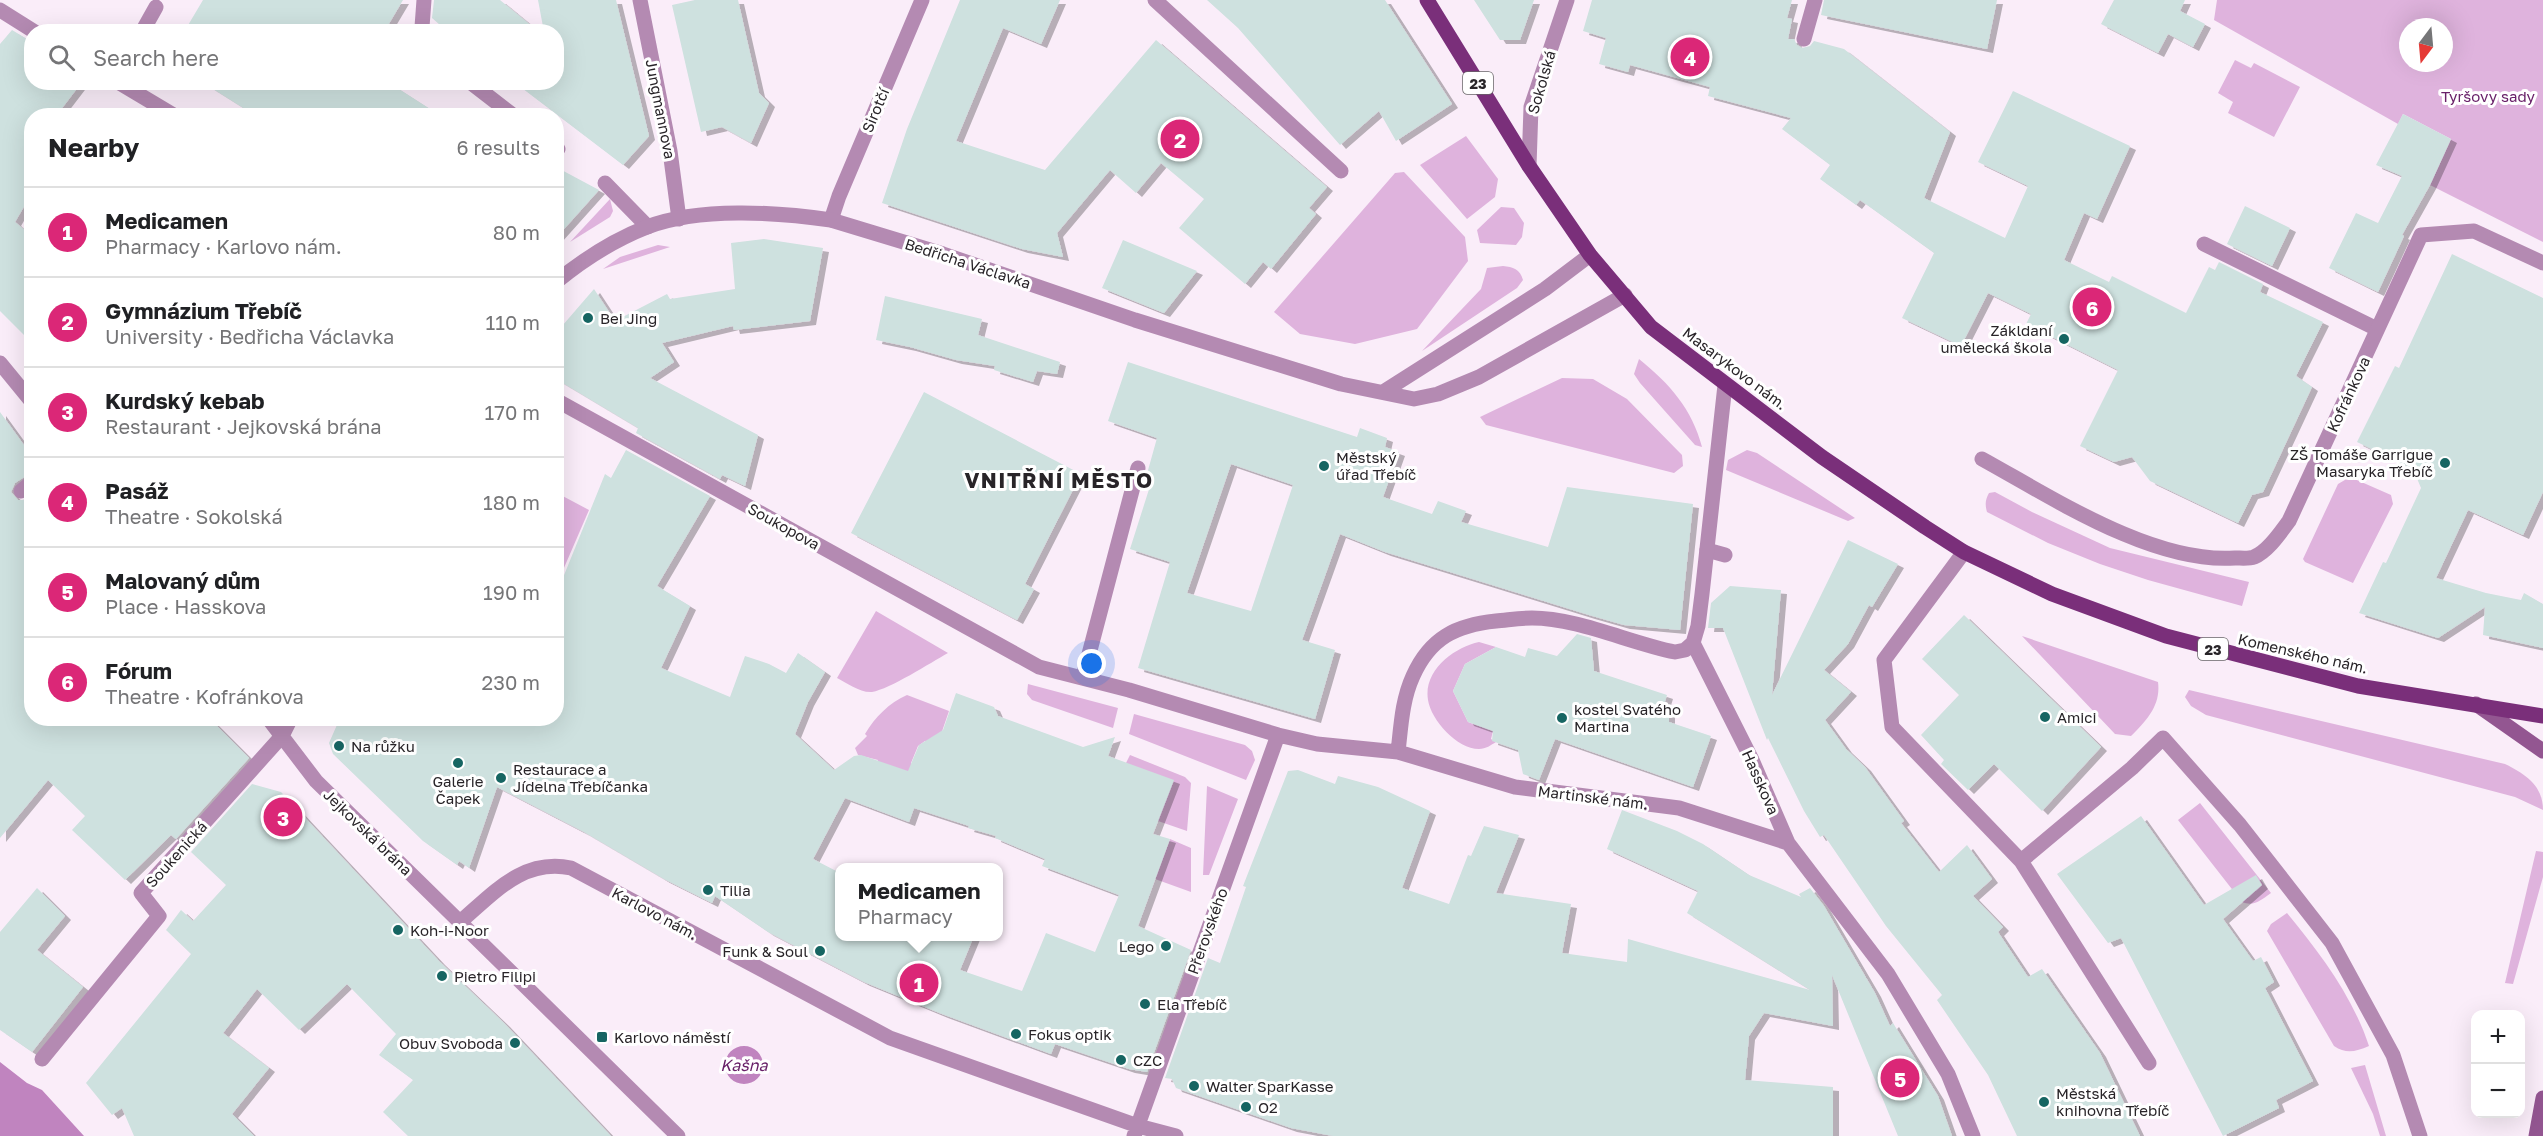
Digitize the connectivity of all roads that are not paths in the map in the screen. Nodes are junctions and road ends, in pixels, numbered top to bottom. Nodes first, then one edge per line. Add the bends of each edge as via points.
1 (424, 0) edge
2 (640, 0) edge
3 (922, 0) edge
4 (1155, 0) edge
5 (1427, 0) edge
6 (1567, 0) edge
7 (1815, 0) edge
8 (156, 7) dead end
9 (0, 10) edge
10 (146, 24) edge
11 (422, 24) edge
12 (24, 25) edge
13 (1804, 39) dead end
14 (131, 90) edge
15 (480, 90) edge
16 (162, 108) edge
17 (504, 108) edge
18 (1529, 166) junction
19 (1341, 171) dead end
20 (605, 183) dead end
21 (679, 219) junction
22 (831, 220) junction
23 (648, 226) junction
24 (2204, 244) dead end
25 (1590, 255) junction
26 (2543, 263) edge
27 (564, 276) edge
28 (1625, 295) junction
29 (2377, 329) junction
30 (0, 363) edge
31 (1725, 384) junction
32 (24, 392) edge
33 (1383, 392) junction
34 (564, 404) edge
35 (1982, 459) dead end
36 (1137, 468) dead end
37 (1707, 550) junction
38 (1964, 552) junction
39 (1725, 555) dead end
40 (1693, 644) junction
41 (1011, 652) joint
42 (1083, 677) junction
43 (2476, 704) junction
44 (2543, 716) edge
45 (274, 726) edge
46 (287, 726) edge
47 (1278, 735) junction
48 (282, 736) junction
49 (2543, 751) edge
50 (1398, 752) junction
51 (1788, 843) junction
52 (2021, 861) junction
53 (460, 922) junction
54 (42, 1059) dead end
55 (2149, 1063) dead end
56 (2543, 1098) edge
57 (1136, 1131) edge
58 (678, 1136) edge
59 (1176, 1136) edge
60 (1973, 1136) edge
61 (2420, 1136) edge
62 (2536, 1136) edge

1 - 11 street
2 - 21 street, Jungmannova via 670,151
3 - 22 street, Sirotčí
4 - 19 street
5 - 18 main road, 23
6 - 18 street, Sokolská via 1530,107
7 - 13 street
8 - 10 street
9 - 12 street
14 - 16 street
15 - 17 street
18 - 25 main road, Masarykovo nám.
20 - 23 street
21 - 22 street, Bedřicha Václavka via 751,212
21 - 23 street, Bedřicha Václavka
22 - 33 street, Bedřicha Václavka via 1146,324 1341,384
23 - 27 street, Bedřicha Václavka via 606,247
24 - 29 street
25 - 28 main road, Masarykovo nám. / 23
25 - 33 street via 1545,289
26 - 29 street, Kofránkova via 2474,231 2421,235
28 - 31 main road, Masarykovo nám. / 23 via 1651,327
28 - 33 street, Bedřicha Václavka via 1479,377 1438,394 1414,399
29 - 35 street, Kofránkova via 2289,521 2274,541 2254,557 2218,559 2163,548 2118,532
30 - 32 street
31 - 37 street
31 - 38 main road, Masarykovo nám. / 23 via 1822,457
34 - 41 street, Soukopova
36 - 42 street
37 - 39 street
37 - 40 street
38 - 43 main road, Komenského nám. / 23 via 2052,594 2166,636 2358,686
38 - 52 street via 1884,660 1892,727
40 - 50 street via 1685,651 1675,652 1534,618 1462,626 1435,643 1413,677 1403,706
40 - 51 street, Hasskova via 1752,760
41 - 42 street, Martinské nám. via 1040,667
42 - 47 street, Martinské nám.
43 - 44 main road, Komenského nám. / 23
43 - 49 main road
45 - 48 street, Jejkovská brána
46 - 48 street
47 - 50 street, Martinské nám. via 1317,744
47 - 57 street, Přerovského
48 - 53 street, Jejkovská brána via 316,781
48 - 54 street, Soukenická via 141,893 159,916
50 - 51 street, Martinské nám. via 1515,788 1679,808
51 - 60 street, Hasskova via 1888,974 1948,1074
52 - 55 street
52 - 61 street via 2163,738 2240,825 2332,944 2392,1055
53 - 57 street, Karlovo nám. via 529,869 556,865 571,868 890,1038
53 - 58 street
56 - 62 main road
57 - 59 street, Karlovo nám.

